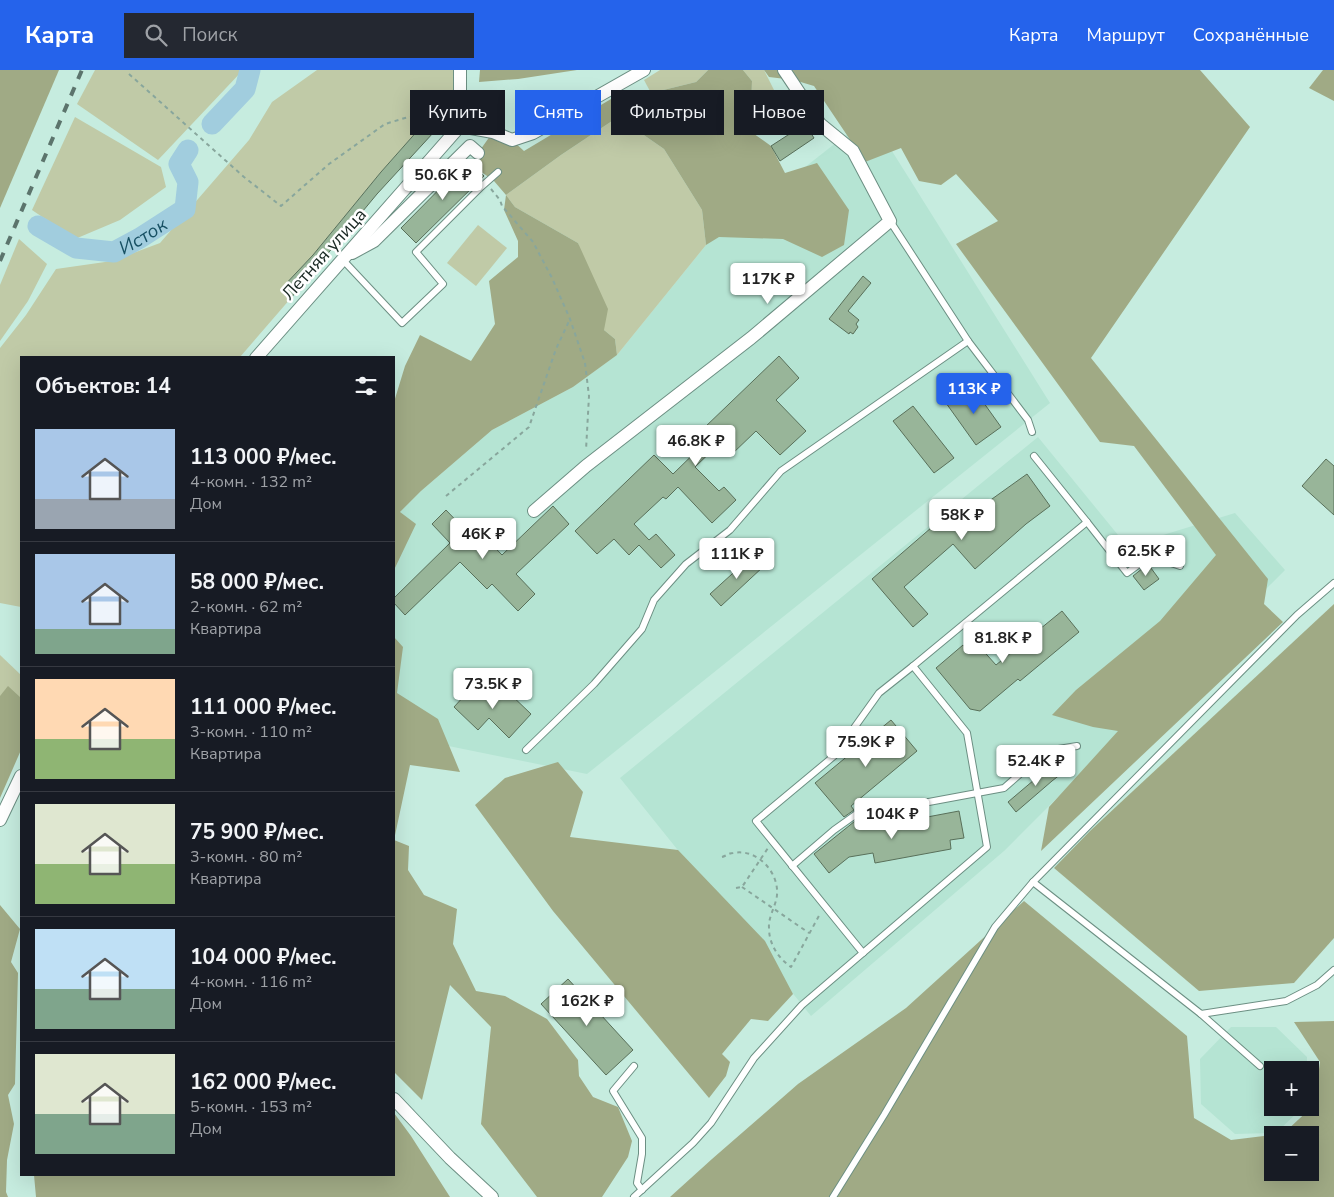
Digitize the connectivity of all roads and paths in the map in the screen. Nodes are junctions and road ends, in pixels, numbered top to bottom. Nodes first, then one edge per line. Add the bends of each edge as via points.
1 (460, 70) edge
2 (644, 70) edge
3 (784, 70) edge
4 (129, 74) dead end
5 (460, 90) edge
6 (410, 117) edge
7 (452, 135) edge
8 (500, 135) edge
9 (478, 153) dead end
10 (498, 172) dead end
11 (486, 183) junction
12 (890, 221) junction
13 (342, 259) junction
14 (570, 319) junction
15 (968, 341) junction
16 (258, 356) edge
17 (1032, 432) dead end
18 (1034, 456) dead end
19 (586, 466) junction
20 (446, 496) dead end
21 (534, 510) dead end
22 (1087, 522) junction
23 (1180, 566) dead end
24 (1334, 584) edge
25 (913, 666) junction
26 (1077, 746) dead end
27 (526, 750) dead end
28 (20, 778) edge
29 (978, 794) junction
30 (0, 820) edge
31 (772, 842) junction
32 (722, 857) dead end
33 (760, 860) junction
34 (792, 866) junction
35 (1033, 882) junction
36 (742, 887) junction
37 (736, 888) dead end
38 (824, 906) junction
39 (774, 909) junction
40 (809, 933) junction
41 (863, 953) junction
42 (1334, 970) edge
43 (1201, 1014) junction
44 (634, 1066) dead end
45 (1260, 1066) dead end
46 (395, 1100) edge
47 (642, 1190) junction
48 (492, 1197) edge
49 (634, 1197) edge
50 (833, 1197) edge

1 - 5 street
2 - 8 street via 533,133 512,140
3 - 12 street via 820,124 852,151
4 - 6 path via 281,206 329,164 386,124
7 - 13 street, Летняя улица
9 - 13 street via 470,146 374,241
10 - 11 lane
11 - 13 lane via 416,252 443,284 402,323
11 - 14 path via 533,242
12 - 15 lane
12 - 19 street via 751,338
13 - 16 street, Летняя улица
14 - 19 path via 585,363 589,396
14 - 20 path via 529,427
15 - 17 lane via 1028,420
15 - 27 lane via 781,471 730,530 686,564 654,600 642,629 594,684
18 - 22 lane
19 - 21 street
22 - 23 lane via 1127,573 1150,556
22 - 25 lane
24 - 35 lane via 1297,615
25 - 29 lane via 967,733
25 - 31 lane via 880,693 834,756 756,822
26 - 29 lane via 1046,751 1004,788
28 - 30 street
29 - 34 lane via 891,809 865,808
29 - 41 lane via 987,847
31 - 33 path
31 - 34 lane
32 - 33 path via 745,853
33 - 36 path
33 - 39 path via 768,866 775,880 777,896
34 - 38 lane
35 - 43 lane
35 - 50 lane via 996,927
36 - 37 path
36 - 39 path
38 - 40 path
38 - 41 lane
39 - 40 path
39 - 40 path via 768,927 771,943 778,956 791,967
41 - 47 lane via 802,1005 754,1058 711,1123
42 - 43 lane via 1317,985 1286,1001
43 - 45 lane
44 - 47 lane via 614,1091 642,1138 637,1183
46 - 48 street
47 - 49 lane

